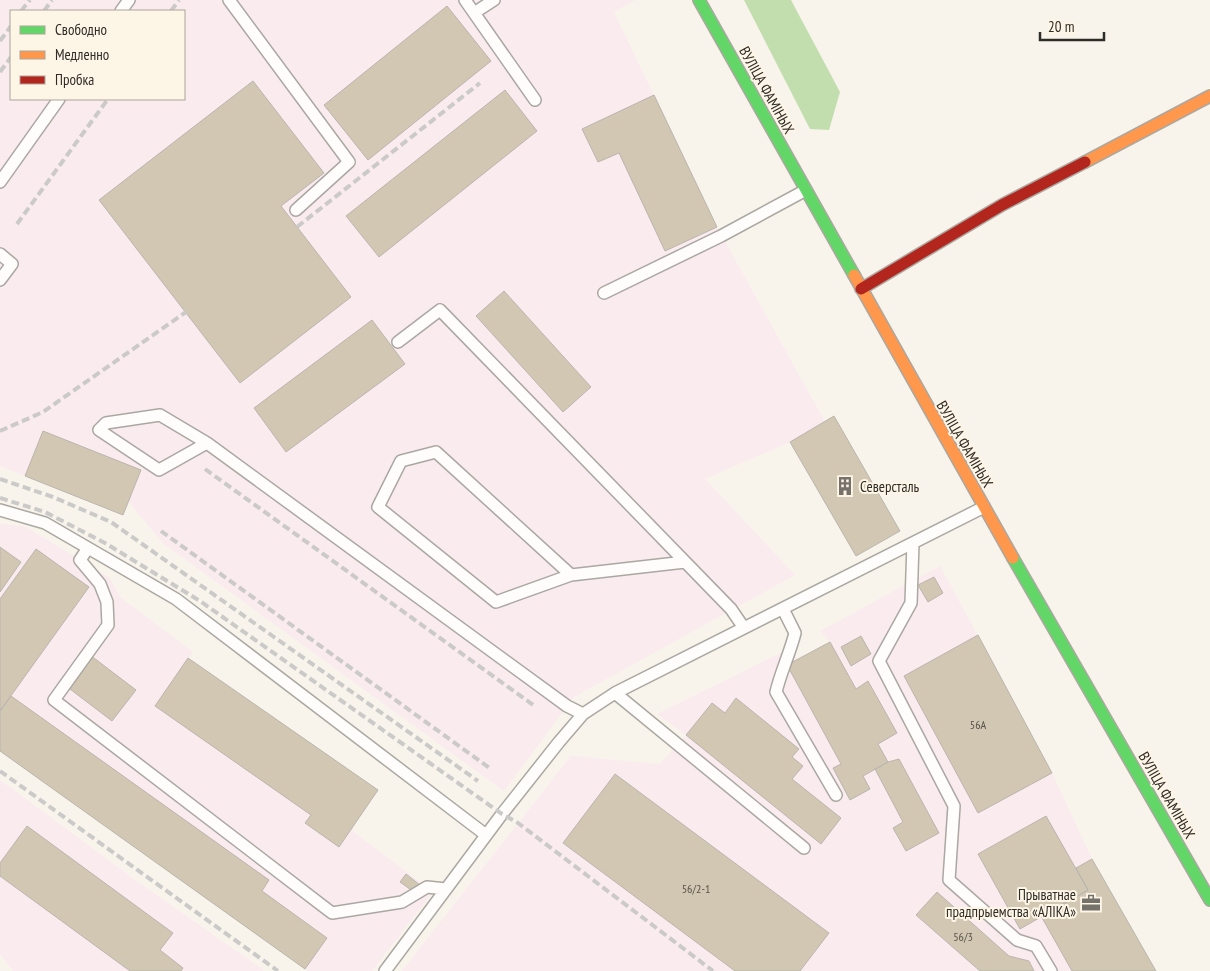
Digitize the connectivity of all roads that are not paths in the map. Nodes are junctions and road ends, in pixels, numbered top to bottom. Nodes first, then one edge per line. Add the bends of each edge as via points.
1 (229, 0) edge
2 (465, 0) edge
3 (494, 0) edge
4 (699, 0) edge
5 (474, 13) junction
6 (1210, 96) edge
7 (58, 100) edge
8 (535, 100) dead end
9 (0, 182) edge
10 (806, 190) junction
11 (296, 210) dead end
12 (0, 254) edge
13 (0, 280) edge
14 (860, 289) junction
15 (604, 293) dead end
16 (398, 342) dead end
17 (207, 443) junction
18 (984, 507) junction
19 (0, 510) edge
20 (913, 543) junction
21 (88, 548) junction
22 (685, 562) junction
23 (571, 575) junction
24 (783, 609) junction
25 (744, 628) junction
26 (615, 693) junction
27 (584, 714) junction
28 (836, 795) dead end
29 (486, 835) junction
30 (804, 848) dead end
31 (446, 889) junction
32 (1210, 900) edge
33 (385, 971) edge
34 (1051, 971) edge

1 - 11 lane via 348,162
2 - 5 lane
3 - 5 lane
4 - 10 main road, ВУЛІЦА ФАМІНЫХ
5 - 8 lane
6 - 14 main road via 1002,205
7 - 9 lane
10 - 14 main road, ВУЛІЦА ФАМІНЫХ
10 - 15 lane
12 - 13 lane via 12,264
14 - 18 main road, ВУЛІЦА ФАМІНЫХ
16 - 22 lane via 440,310
17 - 17 lane via 160,415 106,423 99,430 159,470
17 - 27 lane via 567,706
18 - 20 lane
18 - 32 main road, ВУЛІЦА ФАМІНЫХ
19 - 21 lane via 45,523
20 - 24 lane
20 - 34 lane via 911,603 879,662 954,806 949,880 1017,940 1036,946
21 - 29 lane via 176,599
21 - 31 lane via 80,560 100,584 107,602 108,626 54,700 332,913 402,902 428,888
22 - 23 lane
22 - 25 lane via 731,609
23 - 23 lane via 436,452 401,461 378,507 496,602
24 - 25 lane
24 - 28 lane via 795,633 776,692
25 - 26 lane
26 - 27 lane
26 - 30 lane
27 - 29 lane
29 - 31 lane
31 - 33 lane

